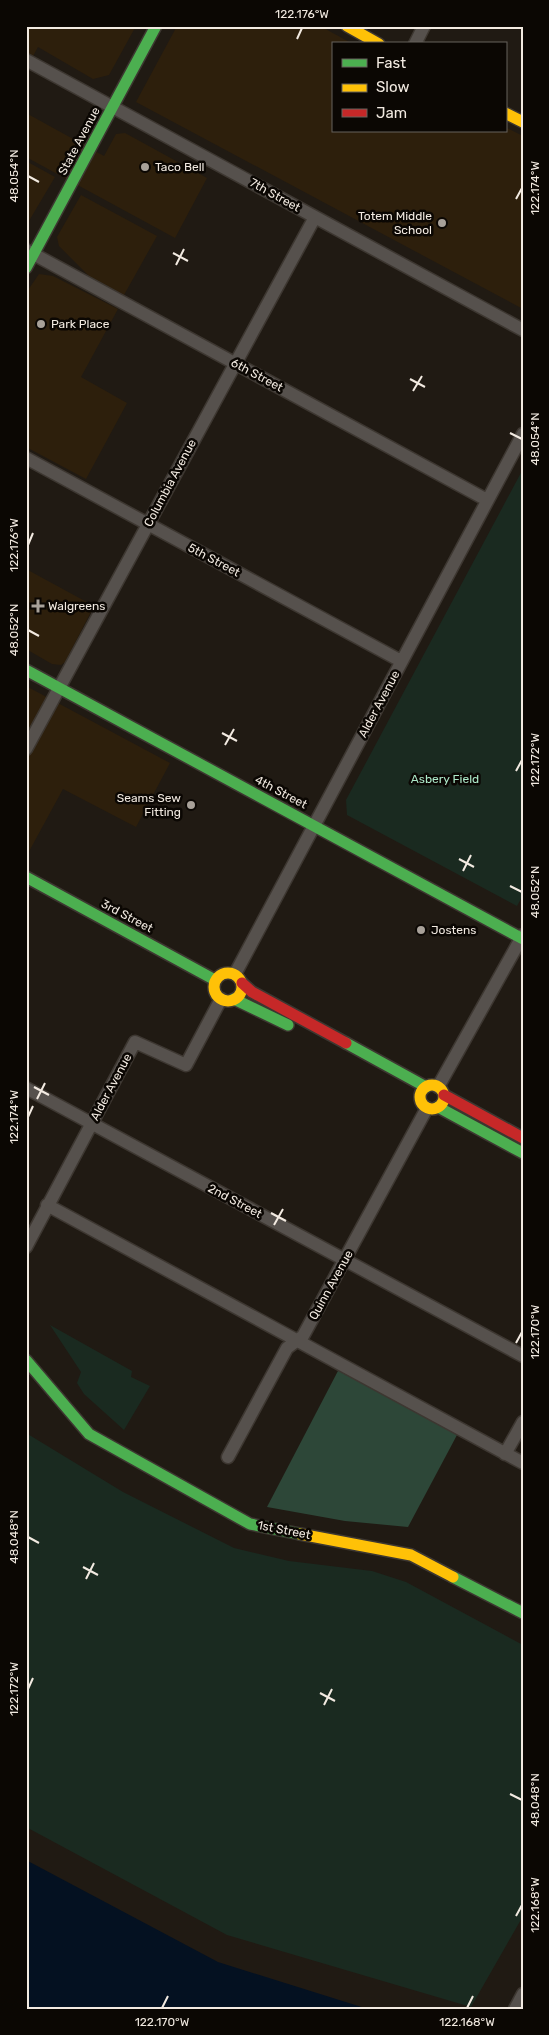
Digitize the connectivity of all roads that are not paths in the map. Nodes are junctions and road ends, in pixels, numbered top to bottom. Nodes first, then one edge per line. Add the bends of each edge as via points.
1 (156, 26) edge
2 (346, 26) edge
3 (424, 26) edge
4 (375, 42) edge
5 (416, 42) edge
6 (26, 60) edge
7 (112, 107) junction
8 (506, 114) edge
9 (523, 122) edge
10 (315, 217) junction
11 (30, 252) edge
12 (26, 268) edge
13 (523, 330) edge
14 (235, 364) junction
15 (523, 434) edge
16 (26, 458) edge
17 (487, 500) junction
18 (148, 524) junction
19 (402, 661) junction
20 (26, 670) edge
21 (59, 688) junction
22 (26, 749) edge
23 (314, 826) junction
24 (26, 877) edge
25 (522, 937) edge
26 (238, 979) junction
27 (215, 980) junction
28 (221, 999) junction
29 (234, 999) junction
30 (26, 1088) edge
31 (432, 1097) junction
32 (92, 1124) junction
33 (523, 1138) edge
34 (523, 1153) edge
35 (47, 1205) junction
36 (26, 1247) edge
37 (345, 1260) junction
38 (296, 1342) junction
39 (523, 1356) edge
40 (26, 1360) edge
41 (523, 1422) edge
42 (505, 1454) junction
43 (228, 1456) dead end
44 (523, 1463) edge
45 (523, 1613) edge
46 (523, 1994) edge
47 (515, 2009) edge

1 - 7 street, State Avenue
2 - 4 street
3 - 5 street
6 - 7 street, 7th Street
7 - 10 street, 7th Street
7 - 11 street, State Avenue
8 - 9 street
10 - 13 street, 7th Street
10 - 14 street, Columbia Avenue
11 - 12 street, State Avenue
11 - 14 street, 6th Street
14 - 17 street, 6th Street
14 - 18 street, Columbia Avenue
15 - 17 street, Alder Avenue
16 - 18 street, 5th Street
17 - 19 street, Alder Avenue
18 - 19 street, 5th Street
18 - 21 street, Columbia Avenue
19 - 23 street, Alder Avenue
20 - 21 street, 4th Street
21 - 22 street, Columbia Avenue
21 - 23 street, 4th Street
23 - 25 street, 4th Street
23 - 26 street, Alder Avenue
24 - 27 street, 3rd Street
25 - 31 street, Quinn Avenue
26 - 27 street via 224,973
26 - 29 street via 241,994
26 - 31 street via 252,992
27 - 28 street via 214,991
28 - 29 street
28 - 32 street, Alder Avenue via 186,1066 135,1042
29 - 31 street
30 - 32 street, 2nd Street
31 - 33 street
31 - 34 street
31 - 37 street, Quinn Avenue
32 - 35 street, Alder Avenue
32 - 37 street, 2nd Street
35 - 36 street, Alder Avenue
35 - 38 street
37 - 38 street, Quinn Avenue via 303,1336
37 - 39 street, 2nd Street
38 - 42 street
38 - 43 street, Quinn Avenue via 287,1348
40 - 45 street, 1st Street via 89,1434 250,1524 411,1555
41 - 42 street
42 - 44 street
46 - 47 street

